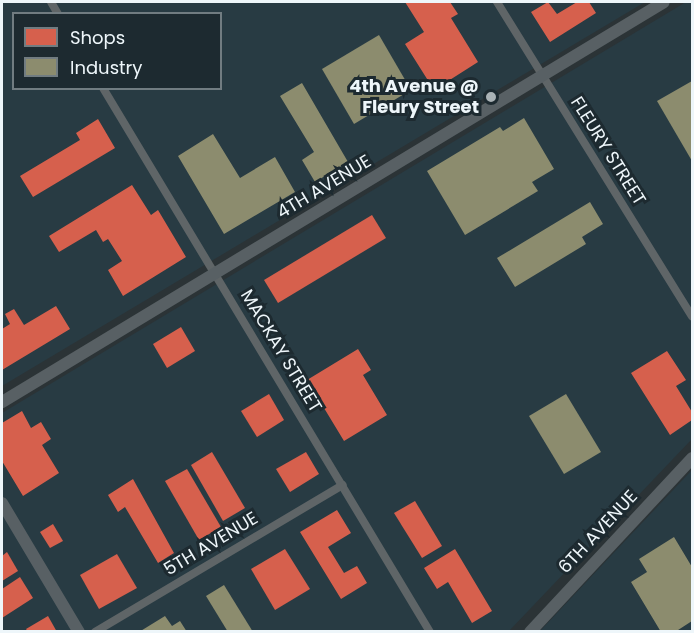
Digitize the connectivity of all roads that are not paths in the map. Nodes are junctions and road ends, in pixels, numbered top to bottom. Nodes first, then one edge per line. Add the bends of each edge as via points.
1 (497, 2) edge
2 (664, 2) edge
3 (542, 76) junction
4 (104, 90) edge
5 (214, 273) junction
6 (693, 316) edge
7 (2, 402) edge
8 (693, 458) edge
9 (343, 485) junction
10 (2, 503) edge
11 (79, 632) edge
12 (95, 632) edge
13 (430, 632) edge
14 (530, 632) edge

1 - 3 street, FLEURY STREET
2 - 3 street, 4TH AVENUE
3 - 5 street, 4TH AVENUE
3 - 6 street, FLEURY STREET
4 - 5 street, MACKAY STREET
5 - 7 street, 4TH AVENUE
5 - 9 street, MACKAY STREET
8 - 14 street, 6TH AVENUE
9 - 12 street, 5TH AVENUE
9 - 13 street, MACKAY STREET
10 - 11 street

